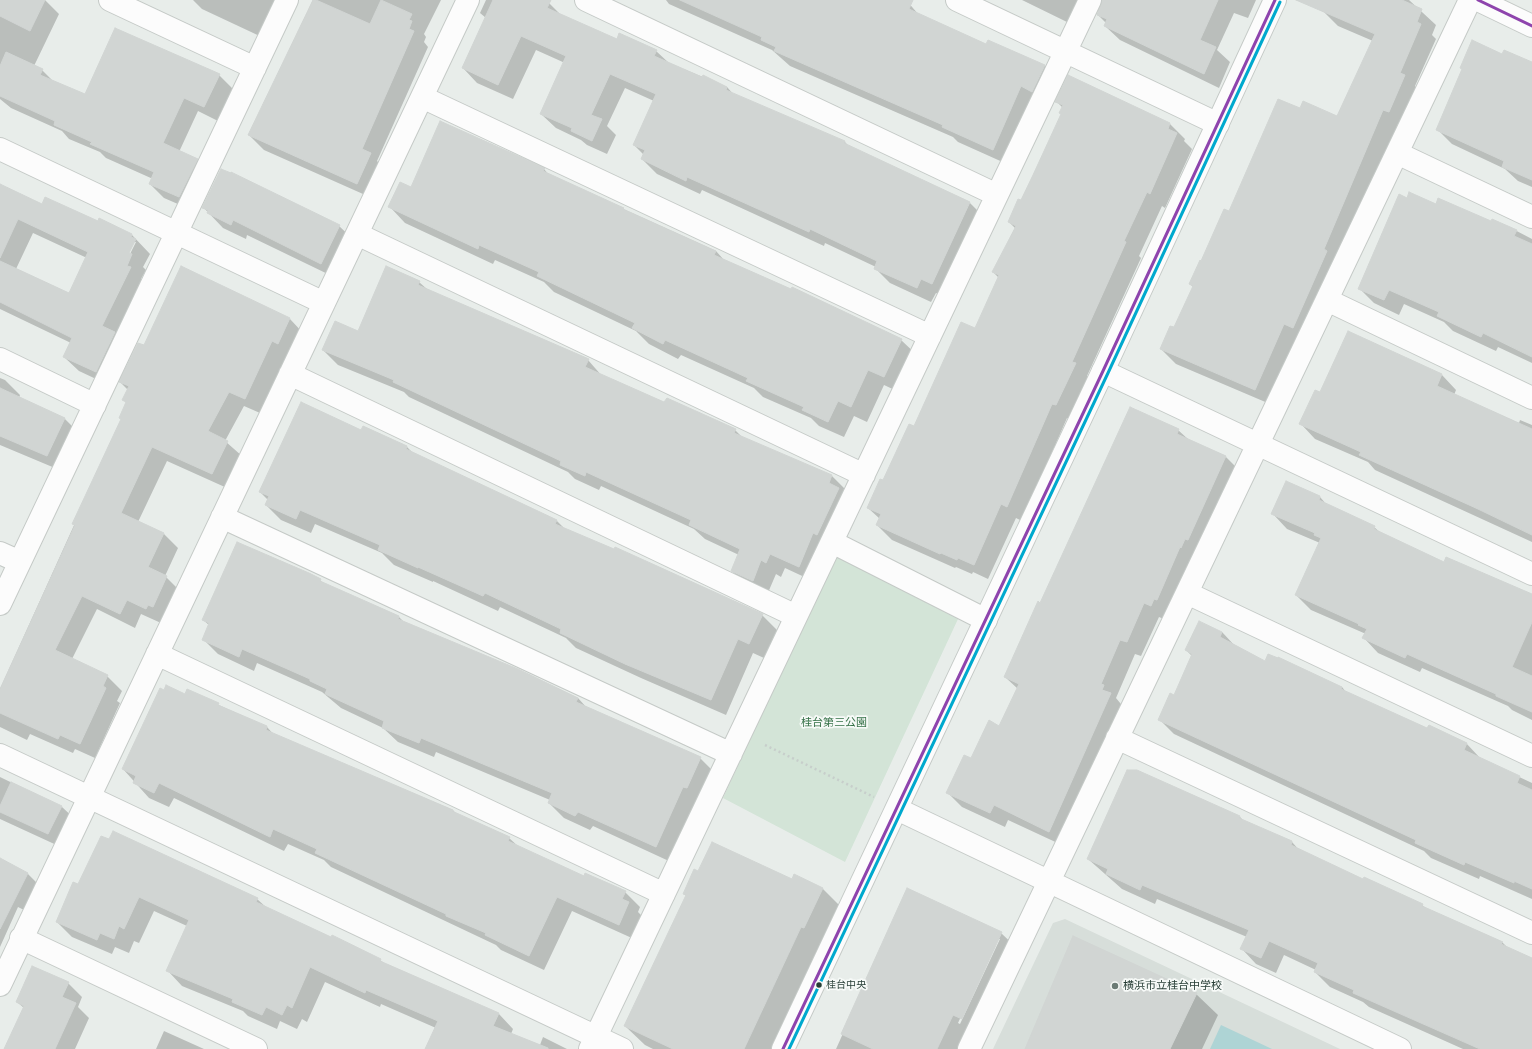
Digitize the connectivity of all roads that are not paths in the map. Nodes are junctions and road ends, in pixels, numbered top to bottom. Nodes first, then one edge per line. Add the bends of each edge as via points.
1 (110, 0) edge
2 (287, 0) edge
3 (468, 0) edge
4 (586, 0) edge
5 (957, 0) edge
6 (1090, 0) edge
7 (1275, 0) edge
8 (1470, 0) edge
9 (1478, 0) edge
10 (1532, 26) edge
11 (1065, 51) junction
12 (255, 68) junction
13 (422, 97) junction
14 (1218, 124) junction
15 (0, 149) edge
16 (1397, 153) junction
17 (997, 195) junction
18 (1532, 217) edge
19 (177, 233) junction
20 (357, 234) junction
21 (1327, 300) junction
22 (324, 303) junction
23 (930, 336) junction
24 (0, 359) edge
25 (1103, 371) junction
26 (290, 374) junction
27 (1532, 398) edge
28 (95, 405) junction
29 (1258, 444) junction
30 (864, 475) junction
31 (222, 517) junction
32 (832, 542) junction
33 (0, 553) edge
34 (20, 562) junction
35 (1532, 574) edge
36 (1187, 593) junction
37 (0, 604) edge
38 (796, 616) junction
39 (986, 620) junction
40 (157, 654) junction
41 (1118, 738) junction
42 (731, 754) junction
43 (0, 755) edge
44 (1532, 756) edge
45 (89, 797) junction
46 (897, 809) junction
47 (1049, 881) junction
48 (664, 894) junction
49 (1532, 933) edge
50 (21, 938) junction
51 (0, 985) edge
52 (593, 1043) edge
53 (256, 1049) edge
54 (622, 1049) edge
55 (784, 1049) edge
56 (969, 1049) edge
57 (1400, 1049) edge

1 - 12 street
2 - 12 street
3 - 13 street
4 - 17 street
5 - 11 street
6 - 11 street
7 - 14 street
8 - 16 street
9 - 10 street
11 - 14 street
11 - 17 street
12 - 19 street
13 - 20 street
13 - 23 street
14 - 25 street
15 - 19 street
16 - 18 street
16 - 21 street
17 - 23 street
19 - 22 street
19 - 28 street
20 - 22 street
20 - 30 street
21 - 27 street
21 - 29 street
22 - 26 street
23 - 30 street
24 - 28 street
25 - 29 street
25 - 39 street
26 - 31 street
26 - 38 street
28 - 34 street
29 - 35 street
29 - 36 street
30 - 32 street
31 - 40 street
31 - 42 street
32 - 38 street
32 - 39 street
33 - 34 street
34 - 37 street
36 - 41 street
36 - 44 street
38 - 42 street
39 - 46 street
40 - 45 street
40 - 48 street
41 - 47 street
41 - 49 street
42 - 48 street
43 - 45 street
45 - 50 street
45 - 52 street
46 - 47 street
46 - 55 street
47 - 56 street
47 - 57 street
48 - 52 street
50 - 51 street
50 - 53 street
52 - 54 street

